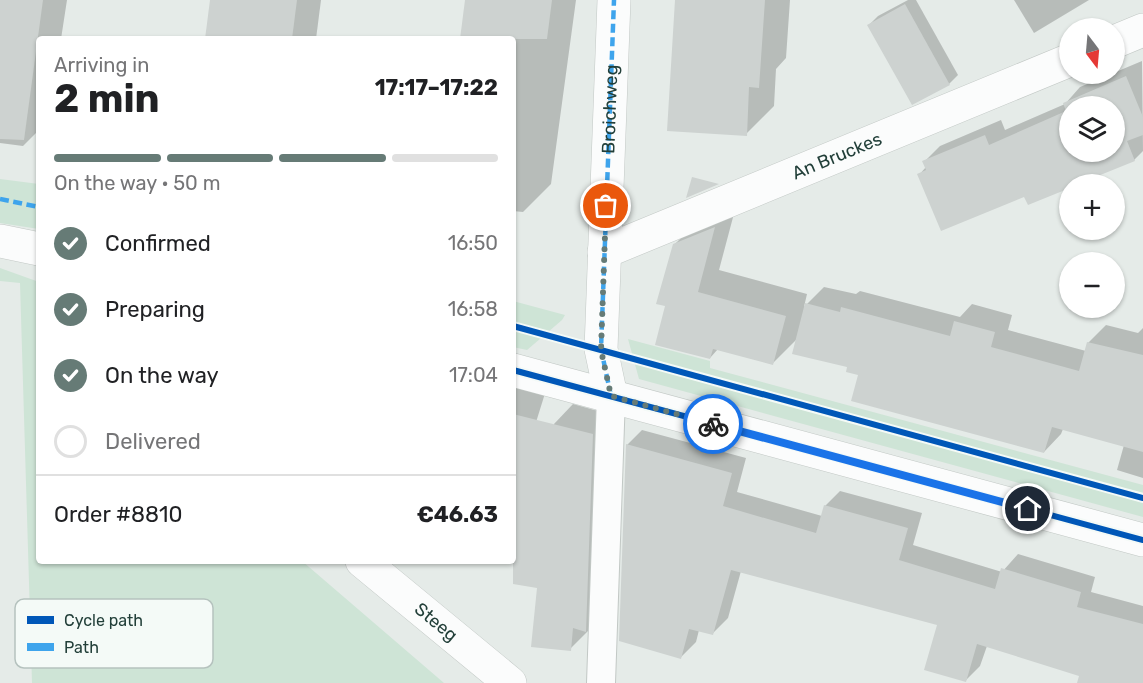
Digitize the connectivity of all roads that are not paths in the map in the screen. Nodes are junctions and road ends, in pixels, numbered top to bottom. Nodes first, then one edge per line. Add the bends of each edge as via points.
1 (614, 0) edge
2 (1143, 30) edge
3 (1125, 37) edge
4 (1059, 65) edge
5 (0, 240) edge
6 (36, 248) edge
7 (604, 252) junction
8 (516, 371) edge
9 (611, 396) junction
10 (1143, 540) edge
11 (366, 564) edge
12 (510, 683) edge
13 (601, 683) edge

1 - 7 street, Broichweg
2 - 3 street
4 - 7 street, An Bruckes
5 - 6 street
7 - 9 street, Broichweg via 601,350
8 - 9 street
9 - 10 street
9 - 13 lane
11 - 12 street, Steeg

